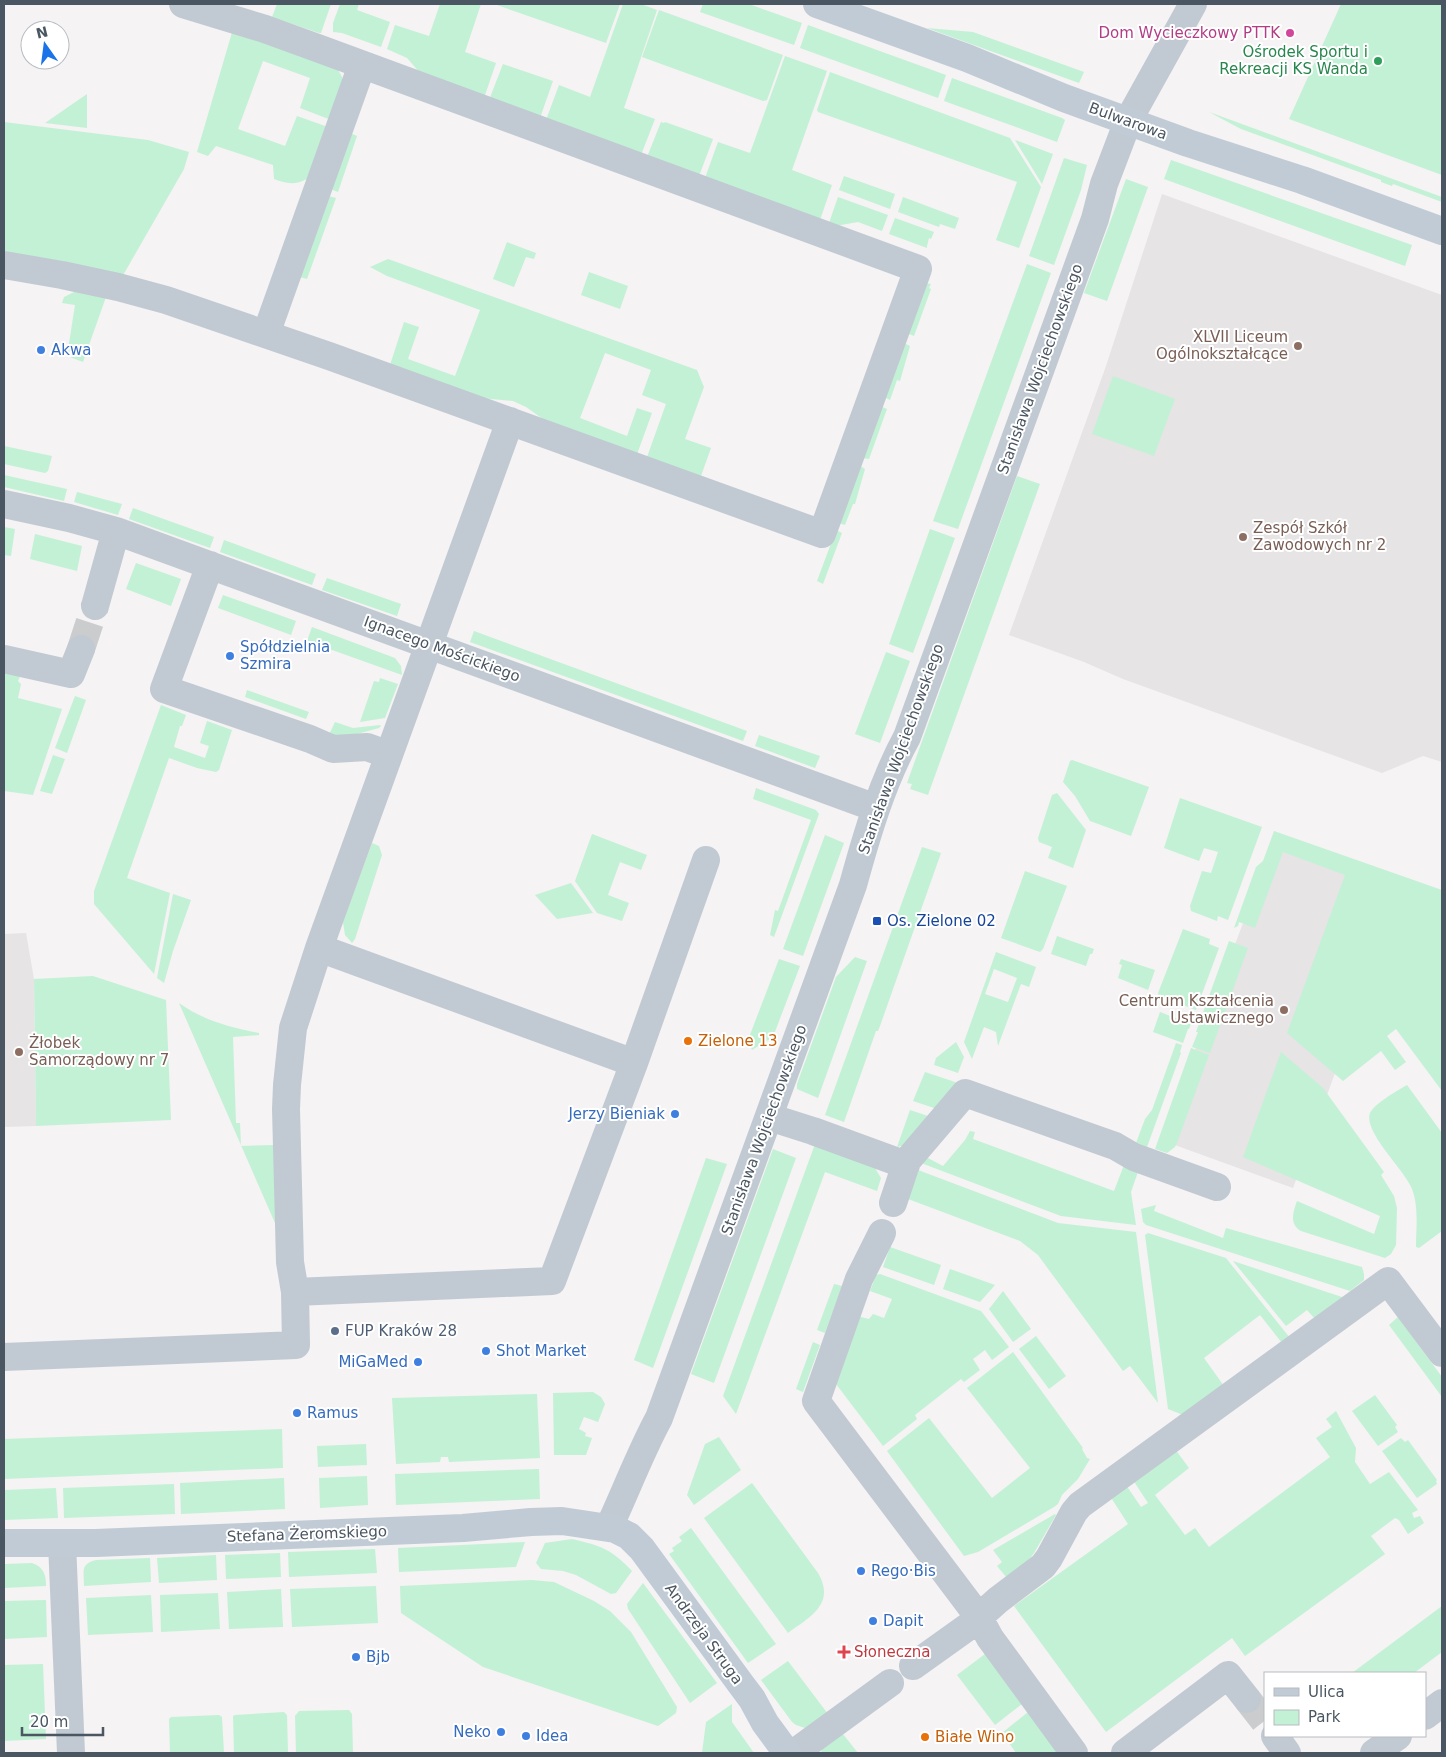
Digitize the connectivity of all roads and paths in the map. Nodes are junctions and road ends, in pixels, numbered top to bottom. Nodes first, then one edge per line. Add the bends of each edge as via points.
1 (183, 4) edge
2 (817, 4) edge
3 (1193, 4) edge
4 (362, 65) junction
5 (1128, 121) junction
6 (1442, 231) edge
7 (4, 265) edge
8 (266, 334) junction
9 (510, 421) junction
10 (4, 504) edge
11 (116, 531) junction
12 (210, 565) junction
13 (94, 606) tunnel mouth
14 (428, 644) junction
15 (81, 649) tunnel mouth
16 (4, 659) edge
17 (389, 755) junction
18 (876, 808) junction
19 (706, 860) dead end
20 (319, 948) junction
21 (634, 1063) junction
22 (769, 1117) junction
23 (906, 1165) junction
24 (1217, 1187) dead end
25 (893, 1203) dead end
26 (882, 1233) dead end
27 (295, 1292) junction
28 (1442, 1353) edge
29 (4, 1356) edge
30 (609, 1527) junction
31 (4, 1543) edge
32 (62, 1543) junction
33 (978, 1616) junction
34 (912, 1666) dead end
35 (890, 1683) dead end
36 (1247, 1698) tunnel mouth
37 (1442, 1703) edge
38 (1426, 1715) edge
39 (1275, 1737) edge
40 (1397, 1737) edge
41 (71, 1753) edge
42 (787, 1753) edge
43 (794, 1753) edge
44 (1074, 1753) edge
45 (1125, 1753) edge
46 (1287, 1753) edge
47 (1374, 1753) edge

1 - 4 street via 265,29
2 - 5 street, Bulwarowa
3 - 5 street, Stanisława Wojciechowskiego
4 - 8 street
4 - 9 street via 918,269 822,534
5 - 6 street, Bulwarowa
5 - 18 street, Stanisława Wojciechowskiego via 907,737 894,760
7 - 8 street via 118,287
8 - 9 street
9 - 14 street
10 - 11 street, Ignacego Mościckiego
11 - 12 street, Ignacego Mościckiego
11 - 13 street
12 - 14 street, Ignacego Mościckiego
12 - 17 street via 164,689 333,749 367,748
14 - 17 street
14 - 18 street, Ignacego Mościckiego
15 - 16 street via 70,674
17 - 20 street
18 - 22 street, Stanisława Wojciechowskiego via 853,885
19 - 21 street
20 - 21 street
20 - 27 street via 293,1028 286,1084 290,1262
21 - 27 street via 552,1281
22 - 23 street
22 - 30 street, Stanisława Wojciechowskiego via 659,1418
23 - 24 street via 965,1092
23 - 25 street
26 - 33 street via 859,1279 816,1401
27 - 29 street via 296,1344
28 - 33 street via 1388,1281 1080,1505 1046,1563
30 - 32 street, Stefana Żeromskiego via 542,1521 463,1528
30 - 42 street, Andrzeja Struga via 629,1536 642,1550 740,1682
31 - 32 street, Stefana Żeromskiego
32 - 41 street
33 - 34 street
33 - 44 street via 990,1638
35 - 43 street
36 - 45 street via 1228,1675
37 - 38 street
39 - 46 street
40 - 47 street

